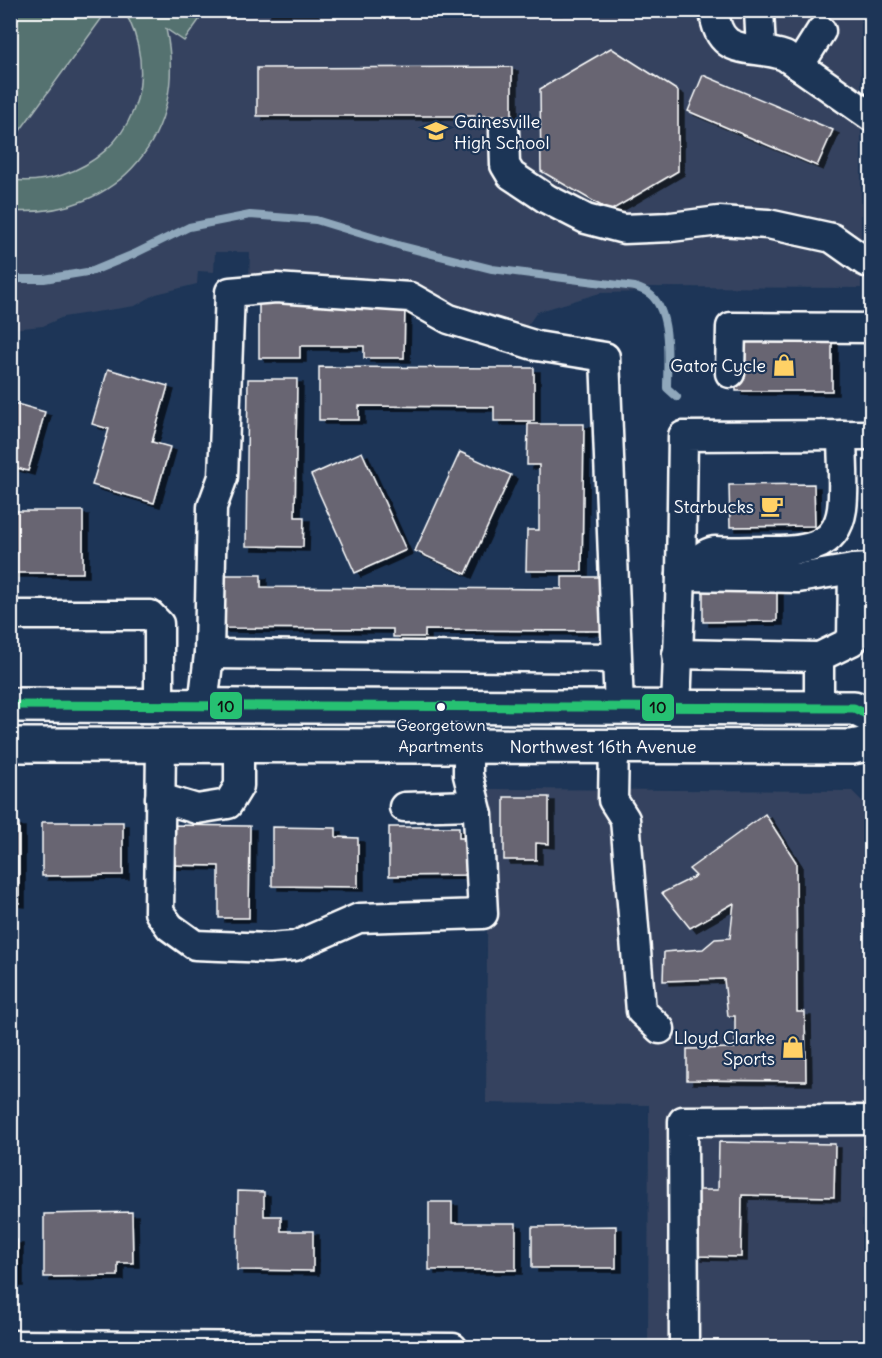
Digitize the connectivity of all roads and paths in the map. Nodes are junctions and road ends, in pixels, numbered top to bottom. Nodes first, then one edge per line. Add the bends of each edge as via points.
1 (714, 10) edge
2 (759, 10) edge
3 (821, 32) dead end
4 (761, 50) junction
5 (799, 66) junction
6 (872, 117) edge
7 (504, 131) dead end
8 (872, 262) edge
9 (872, 327) edge
10 (730, 373) dead end
11 (842, 435) junction
12 (872, 435) edge
13 (682, 514) junction
14 (723, 551) junction
15 (862, 568) edge
16 (681, 576) junction
17 (10, 615) edge
18 (862, 641) edge
19 (209, 654) junction
20 (677, 654) junction
21 (819, 657) junction
22 (616, 658) junction
23 (10, 705) edge
24 (159, 706) junction
25 (203, 706) junction
26 (619, 707) junction
27 (676, 708) junction
28 (819, 708) junction
29 (872, 717) edge
30 (872, 743) edge
31 (10, 745) edge
32 (160, 745) junction
33 (196, 745) junction
34 (238, 746) junction
35 (468, 746) junction
36 (614, 746) junction
37 (160, 798) junction
38 (475, 805) junction
39 (404, 807) dead end
40 (660, 1029) dead end
41 (872, 1120) edge
42 (10, 1346) edge
43 (171, 1347) edge
44 (453, 1347) edge
45 (684, 1347) edge

1 - 4 street via 715,24 732,46
2 - 4 street
3 - 5 street
4 - 5 street via 785,56
5 - 6 street
7 - 8 street via 505,165 511,175 586,219 624,229 719,221 768,224 832,238
9 - 10 street via 731,327
11 - 12 street
11 - 13 street via 683,436
11 - 14 street via 842,509 830,537 815,547 798,551
13 - 14 street via 706,541
13 - 16 street
14 - 16 street via 705,553 689,573
15 - 16 street via 798,578
15 - 18 street
16 - 20 street
17 - 24 street via 150,615 159,624
18 - 21 street
19 - 22 street
19 - 22 street via 212,507 223,477 230,292 276,288 410,297 449,319 537,346 605,357
19 - 25 street
20 - 21 street
20 - 27 street
21 - 28 street
22 - 26 street
23 - 24 main road
24 - 25 main road
25 - 26 main road
25 - 33 main road
26 - 27 main road
27 - 28 main road
28 - 29 main road via 854,708
30 - 36 main road, Northwest 16th Avenue via 852,747
31 - 32 main road, Northwest 16th Avenue
32 - 33 main road, Northwest 16th Avenue
32 - 37 street
33 - 34 main road, Northwest 16th Avenue
34 - 35 main road, Northwest 16th Avenue
34 - 37 street via 238,786 228,804 197,809
35 - 36 main road, Northwest 16th Avenue
35 - 38 street via 468,775
36 - 40 street via 613,800 626,819 641,1011
37 - 38 street via 159,912 170,927 195,945 268,948 295,946 359,918 483,914
38 - 39 street
41 - 45 street via 683,1121
42 - 43 street
43 - 44 street

